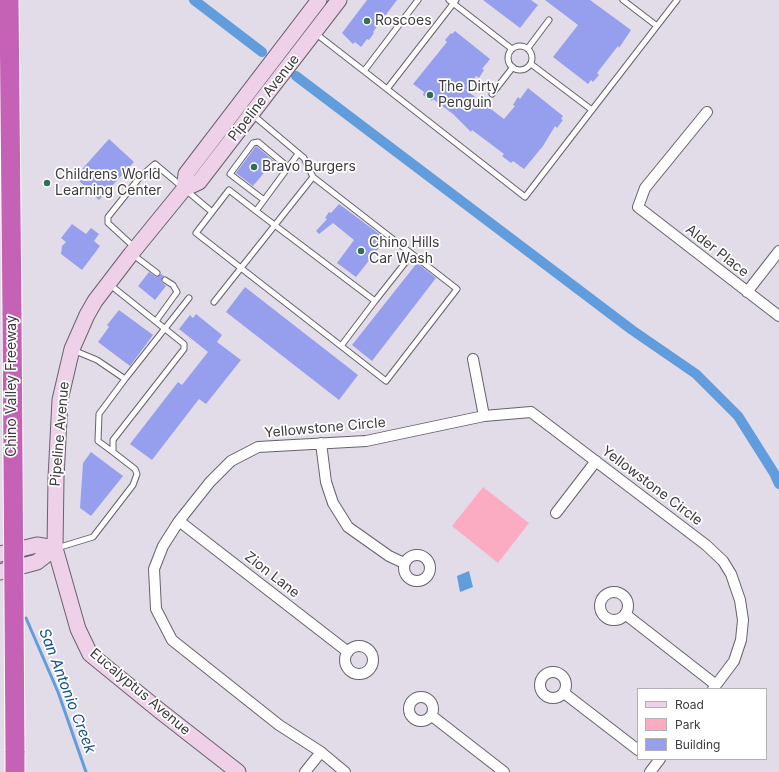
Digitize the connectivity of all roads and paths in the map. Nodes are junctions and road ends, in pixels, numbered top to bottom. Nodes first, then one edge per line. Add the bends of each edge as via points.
1 (9, 0) edge
2 (319, 0) edge
3 (339, 0) edge
4 (418, 0) edge
5 (623, 0) edge
6 (676, 0) edge
7 (453, 1) edge
8 (549, 20) dead end
9 (302, 23) junction
10 (657, 26) junction
11 (314, 33) junction
12 (528, 48) junction
13 (512, 49) junction
14 (531, 64) junction
15 (513, 67) junction
16 (364, 71) junction
17 (387, 89) junction
18 (492, 94) dead end
19 (592, 110) junction
20 (707, 112) dead end
21 (252, 114) junction
22 (298, 154) junction
23 (288, 167) junction
24 (313, 177) junction
25 (184, 189) junction
26 (264, 200) junction
27 (256, 211) junction
28 (212, 212) junction
29 (274, 226) junction
30 (133, 251) junction
31 (779, 251) edge
32 (412, 254) junction
33 (240, 268) junction
34 (157, 273) dead end
35 (165, 280) dead end
36 (108, 284) junction
37 (747, 292) junction
38 (189, 298) dead end
39 (375, 301) junction
40 (214, 302) dead end
41 (779, 316) edge
42 (156, 321) junction
43 (165, 328) junction
44 (340, 346) junction
45 (72, 349) junction
46 (473, 359) dead end
47 (126, 379) junction
48 (484, 416) junction
49 (321, 443) junction
50 (113, 452) junction
51 (596, 461) junction
52 (556, 513) dead end
53 (179, 521) junction
54 (55, 548) junction
55 (0, 554) edge
56 (404, 563) dead end
57 (0, 572) edge
58 (626, 614) dead end
59 (348, 652) dead end
60 (715, 687) edge
61 (564, 693) dead end
62 (432, 716) dead end
63 (637, 749) edge
64 (321, 752) junction
65 (15, 772) edge
66 (238, 772) edge
67 (305, 772) edge
68 (345, 772) edge
69 (504, 772) edge

1 - 65 highway, Chino Valley Freeway, bridge
2 - 9 main road, Pipeline Avenue
3 - 11 main road, Pipeline Avenue
4 - 16 lane
5 - 10 lane
6 - 10 lane
7 - 13 lane
7 - 17 lane
8 - 12 lane
9 - 11 lane
9 - 25 main road, Pipeline Avenue via 186,174
10 - 19 lane
11 - 16 lane
11 - 21 main road, Pipeline Avenue
12 - 13 lane via 521,45
12 - 14 lane via 532,54
13 - 15 lane via 508,58
14 - 15 lane via 525,69
14 - 19 lane
15 - 18 lane
16 - 17 lane
17 - 19 lane via 525,196
20 - 37 street, Alder Place via 645,188 638,207
21 - 22 lane
21 - 25 main road, Pipeline Avenue via 199,182
22 - 23 lane
22 - 24 lane via 304,158
23 - 26 lane
23 - 26 lane via 258,142 253,143 230,174
24 - 29 lane
24 - 32 lane
25 - 28 lane
25 - 30 main road, Pipeline Avenue
25 - 30 lane via 155,164 117,203 108,216 108,223
26 - 27 lane
27 - 28 lane via 229,190
27 - 29 lane
28 - 33 lane via 196,233
29 - 33 lane
29 - 39 lane
30 - 34 lane
30 - 36 main road, Pipeline Avenue
31 - 37 street
32 - 39 lane
32 - 44 lane via 457,289 386,381
33 - 40 lane
33 - 44 lane
35 - 42 lane via 173,285 177,292
36 - 42 lane
36 - 45 main road, Pipeline Avenue via 87,315
37 - 41 street, Alder Place
38 - 43 lane
39 - 44 lane
42 - 43 lane
43 - 47 lane
43 - 50 lane via 184,344 184,349 113,440
45 - 47 lane via 97,360
45 - 54 main road, Pipeline Avenue via 60,400
46 - 48 street
47 - 50 lane via 99,414 98,441
48 - 49 street, Yellowstone Circle via 366,441
48 - 51 street, Yellowstone Circle via 530,412
49 - 53 street, Yellowstone Circle via 258,447 231,461 210,482
49 - 56 street via 326,482 333,503 348,527
50 - 54 lane via 135,469 137,474 133,485 93,537
51 - 52 street
51 - 60 street, Yellowstone Circle via 706,545 723,561 731,574 740,600 742,640 734,661
53 - 59 street, Zion Lane
53 - 64 street, Yellowstone Circle via 163,546 154,569 156,609 172,640 278,725
54 - 55 main road via 37,545
54 - 57 main road via 37,562
54 - 66 main road, Eucalyptus Avenue via 78,629 90,654
58 - 60 street
61 - 63 street
62 - 69 street
64 - 67 street
64 - 68 street, Yellowstone Circle

